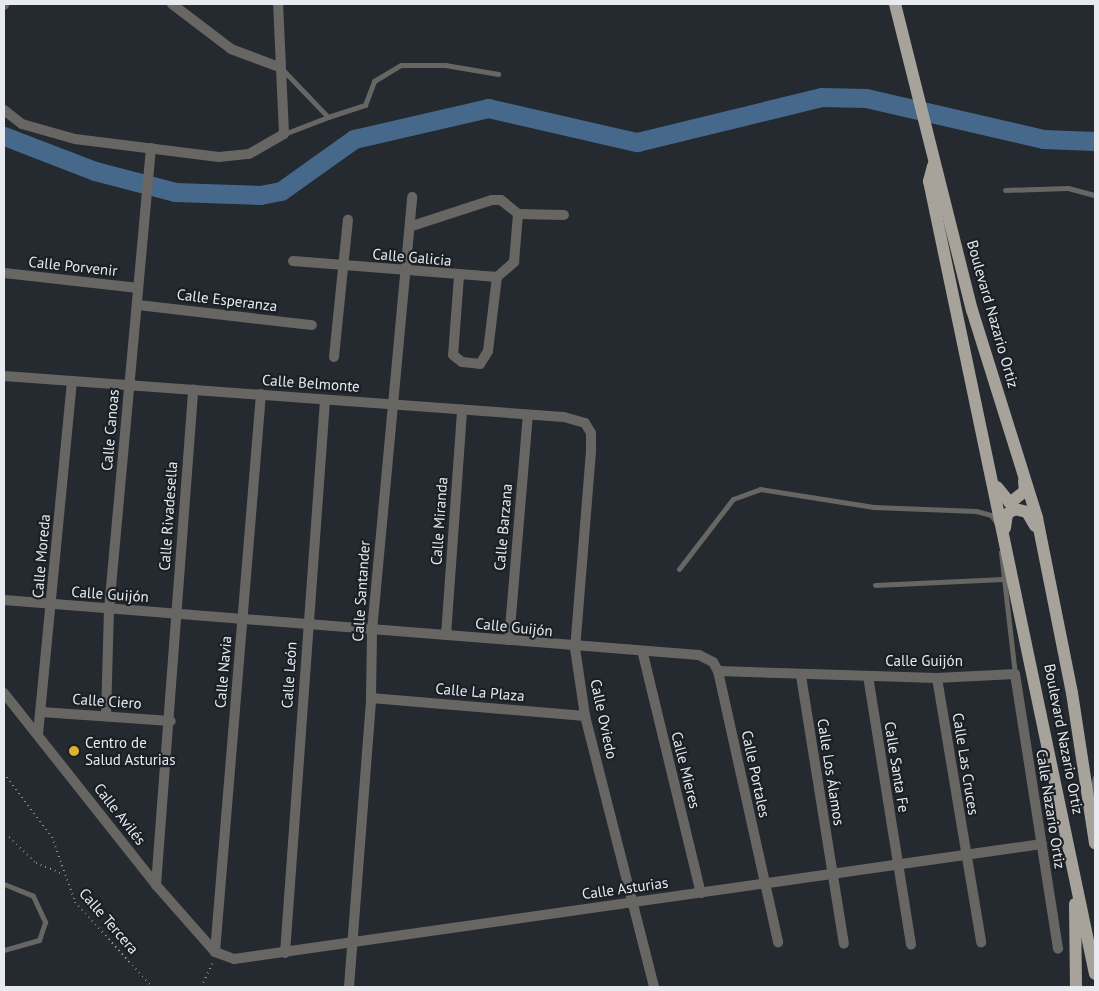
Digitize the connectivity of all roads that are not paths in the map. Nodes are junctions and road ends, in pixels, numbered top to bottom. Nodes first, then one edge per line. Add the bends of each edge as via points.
1 (172, 4) edge
2 (278, 4) edge
3 (895, 4) edge
4 (279, 67) junction
5 (498, 74) dead end
6 (4, 110) edge
7 (328, 117) junction
8 (284, 134) junction
9 (150, 148) junction
10 (933, 166) junction
11 (1005, 190) dead end
12 (1095, 195) edge
13 (412, 197) dead end
14 (518, 214) junction
15 (564, 216) dead end
16 (348, 220) dead end
17 (412, 226) junction
18 (293, 261) dead end
19 (343, 266) junction
20 (408, 271) junction
21 (4, 273) edge
22 (459, 276) junction
23 (497, 277) junction
24 (138, 288) junction
25 (138, 305) junction
26 (312, 325) dead end
27 (334, 357) dead end
28 (4, 376) edge
29 (72, 381) junction
30 (130, 383) junction
31 (193, 389) junction
32 (261, 394) junction
33 (325, 400) junction
34 (392, 404) junction
35 (462, 410) junction
36 (528, 415) junction
37 (591, 451) joint
38 (1024, 470) junction
39 (991, 474) junction
40 (1039, 535) junction
41 (1006, 540) junction
42 (679, 568) dead end
43 (1003, 579) junction
44 (875, 585) dead end
45 (4, 600) edge
46 (52, 605) junction
47 (109, 610) junction
48 (176, 614) junction
49 (242, 621) junction
50 (307, 626) junction
51 (372, 631) junction
52 (446, 635) junction
53 (509, 640) junction
54 (575, 648) junction
55 (643, 654) junction
56 (718, 671) junction
57 (1014, 674) junction
58 (801, 676) junction
59 (868, 676) junction
60 (937, 678) junction
61 (4, 693) edge
62 (371, 698) junction
63 (41, 712) junction
64 (106, 716) junction
65 (586, 716) junction
66 (171, 721) junction
67 (38, 734) junction
68 (1095, 777) edge
69 (1088, 806) junction
70 (1095, 842) edge
71 (1042, 844) junction
72 (965, 854) junction
73 (897, 863) junction
74 (831, 873) junction
75 (1075, 882) junction
76 (4, 884) edge
77 (765, 884) junction
78 (156, 885) junction
79 (701, 893) junction
80 (635, 901) junction
81 (778, 942) dead end
82 (981, 942) dead end
83 (352, 944) junction
84 (844, 944) dead end
85 (911, 945) dead end
86 (1058, 949) dead end
87 (4, 950) edge
88 (215, 952) junction
89 (285, 953) junction
90 (1095, 974) edge
91 (349, 987) edge
92 (654, 987) edge
93 (1076, 987) edge

1 - 4 street via 231,49
2 - 4 street
3 - 10 main road, Boulevard Nazario Ortiz
4 - 7 lane
4 - 8 street
5 - 7 lane via 445,65 401,65 374,81 365,105
6 - 9 street via 28,126 75,139
7 - 8 lane
8 - 9 street via 249,154 235,156
9 - 24 street, Calle Canoas
10 - 38 main road, Boulevard Nazario Ortiz via 941,178 972,310
10 - 39 main road, Boulevard Nazario Ortiz via 929,181
11 - 12 lane via 1068,188
13 - 17 street, Calle Santander
14 - 15 street
14 - 17 street via 500,200 492,200
14 - 23 street via 511,267
16 - 19 street
17 - 20 street, Calle Santander
18 - 19 street, Calle Galicia
19 - 20 street, Calle Galicia
19 - 27 street
20 - 22 street, Calle Galicia
20 - 34 street, Calle Santander
21 - 24 street, Calle Porvenir
22 - 23 street, Calle Galicia
22 - 23 street via 453,355 462,362 480,364 489,340
24 - 25 street, Calle Canoas
25 - 26 street, Calle Esperanza
25 - 30 street, Calle Canoas
28 - 29 street, Calle Belmonte
29 - 30 street, Calle Belmonte
29 - 46 street, Calle Moreda
30 - 31 street, Calle Belmonte
30 - 47 street, Calle Canoas
31 - 32 street, Calle Belmonte
31 - 48 street, Calle Rivadesella
32 - 33 street, Calle Belmonte
32 - 49 street, Calle Navia
33 - 34 street, Calle Belmonte
33 - 50 street, Calle León
34 - 35 street, Calle Belmonte
34 - 51 street, Calle Santander
35 - 36 street, Calle Belmonte
35 - 52 street, Calle Miranda
36 - 37 street, Calle Belmonte via 585,423 591,433
36 - 53 street, Calle Barzana
37 - 54 street, Calle Oviedo
38 - 39 main road, Boulevard Nazario Ortiz via 1025,491 1010,503
38 - 40 main road, Boulevard Nazario Ortiz
39 - 41 main road, Boulevard Nazario Ortiz
40 - 41 main road, Boulevard Nazario Ortiz via 1027,512 1015,509 1007,514
40 - 69 main road, Boulevard Nazario Ortiz via 1071,683
41 - 75 main road, Boulevard Nazario Ortiz
42 - 43 lane via 733,499 760,489 874,507 986,513 996,522
43 - 44 lane
43 - 57 lane
45 - 46 street, Calle Guijón
46 - 47 street, Calle Guijón
46 - 63 street, Calle Moreda
47 - 48 street, Calle Guijón
47 - 64 street, Calle Canoas
48 - 49 street, Calle Guijón
48 - 66 street, Calle Rivadesella
49 - 50 street, Calle Guijón
49 - 88 street, Calle Navia
50 - 51 street, Calle Guijón
50 - 89 street, Calle León
51 - 52 street, Calle Guijón
51 - 62 street, Calle Santander
52 - 53 street, Calle Guijón
53 - 54 street, Calle Guijón
54 - 55 street, Calle Guijón
54 - 65 street, Calle Oviedo
55 - 56 street, Calle Guijón via 706,657
55 - 79 street, Calle Mieres
56 - 58 street, Calle Guijón
56 - 77 street, Calle Portales
57 - 60 street, Calle Guijón
57 - 71 street, Calle Nazario Ortiz
58 - 59 street, Calle Guijón
58 - 74 street, Calle Los Álamos
59 - 60 street, Calle Guijón
59 - 73 street, Calle Santa Fe
60 - 72 street, Calle Las Cruces
61 - 67 street, Calle Avilés
62 - 65 street, Calle La Plaza
62 - 83 street, Calle Santander
63 - 64 street, Calle Ciero
63 - 67 street, Calle Moreda
64 - 66 street, Calle Ciero
65 - 80 street, Calle Oviedo
66 - 78 street, Calle Rivadesella
67 - 78 street, Calle Avilés
68 - 69 lane
69 - 70 main road, Boulevard Nazario Ortiz
71 - 72 street, Calle Asturias
71 - 86 street, Calle Nazario Ortiz
72 - 73 street, Calle Asturias
72 - 82 street, Calle Las Cruces
73 - 74 street, Calle Asturias
73 - 85 street, Calle Santa Fe
74 - 77 street, Calle Asturias
74 - 84 street, Calle Los Álamos
75 - 90 main road, Boulevard Nazario Ortiz
75 - 93 main road
76 - 87 lane via 33,896 45,922 38,940
77 - 79 street, Calle Asturias
77 - 81 street, Calle Portales
78 - 88 street, Calle Avilés
79 - 80 street, Calle Asturias
80 - 83 street, Calle Asturias
80 - 92 street, Calle Oviedo
83 - 89 street, Calle Asturias
83 - 91 street, Calle Santander
88 - 89 street, Calle Asturias via 239,960

